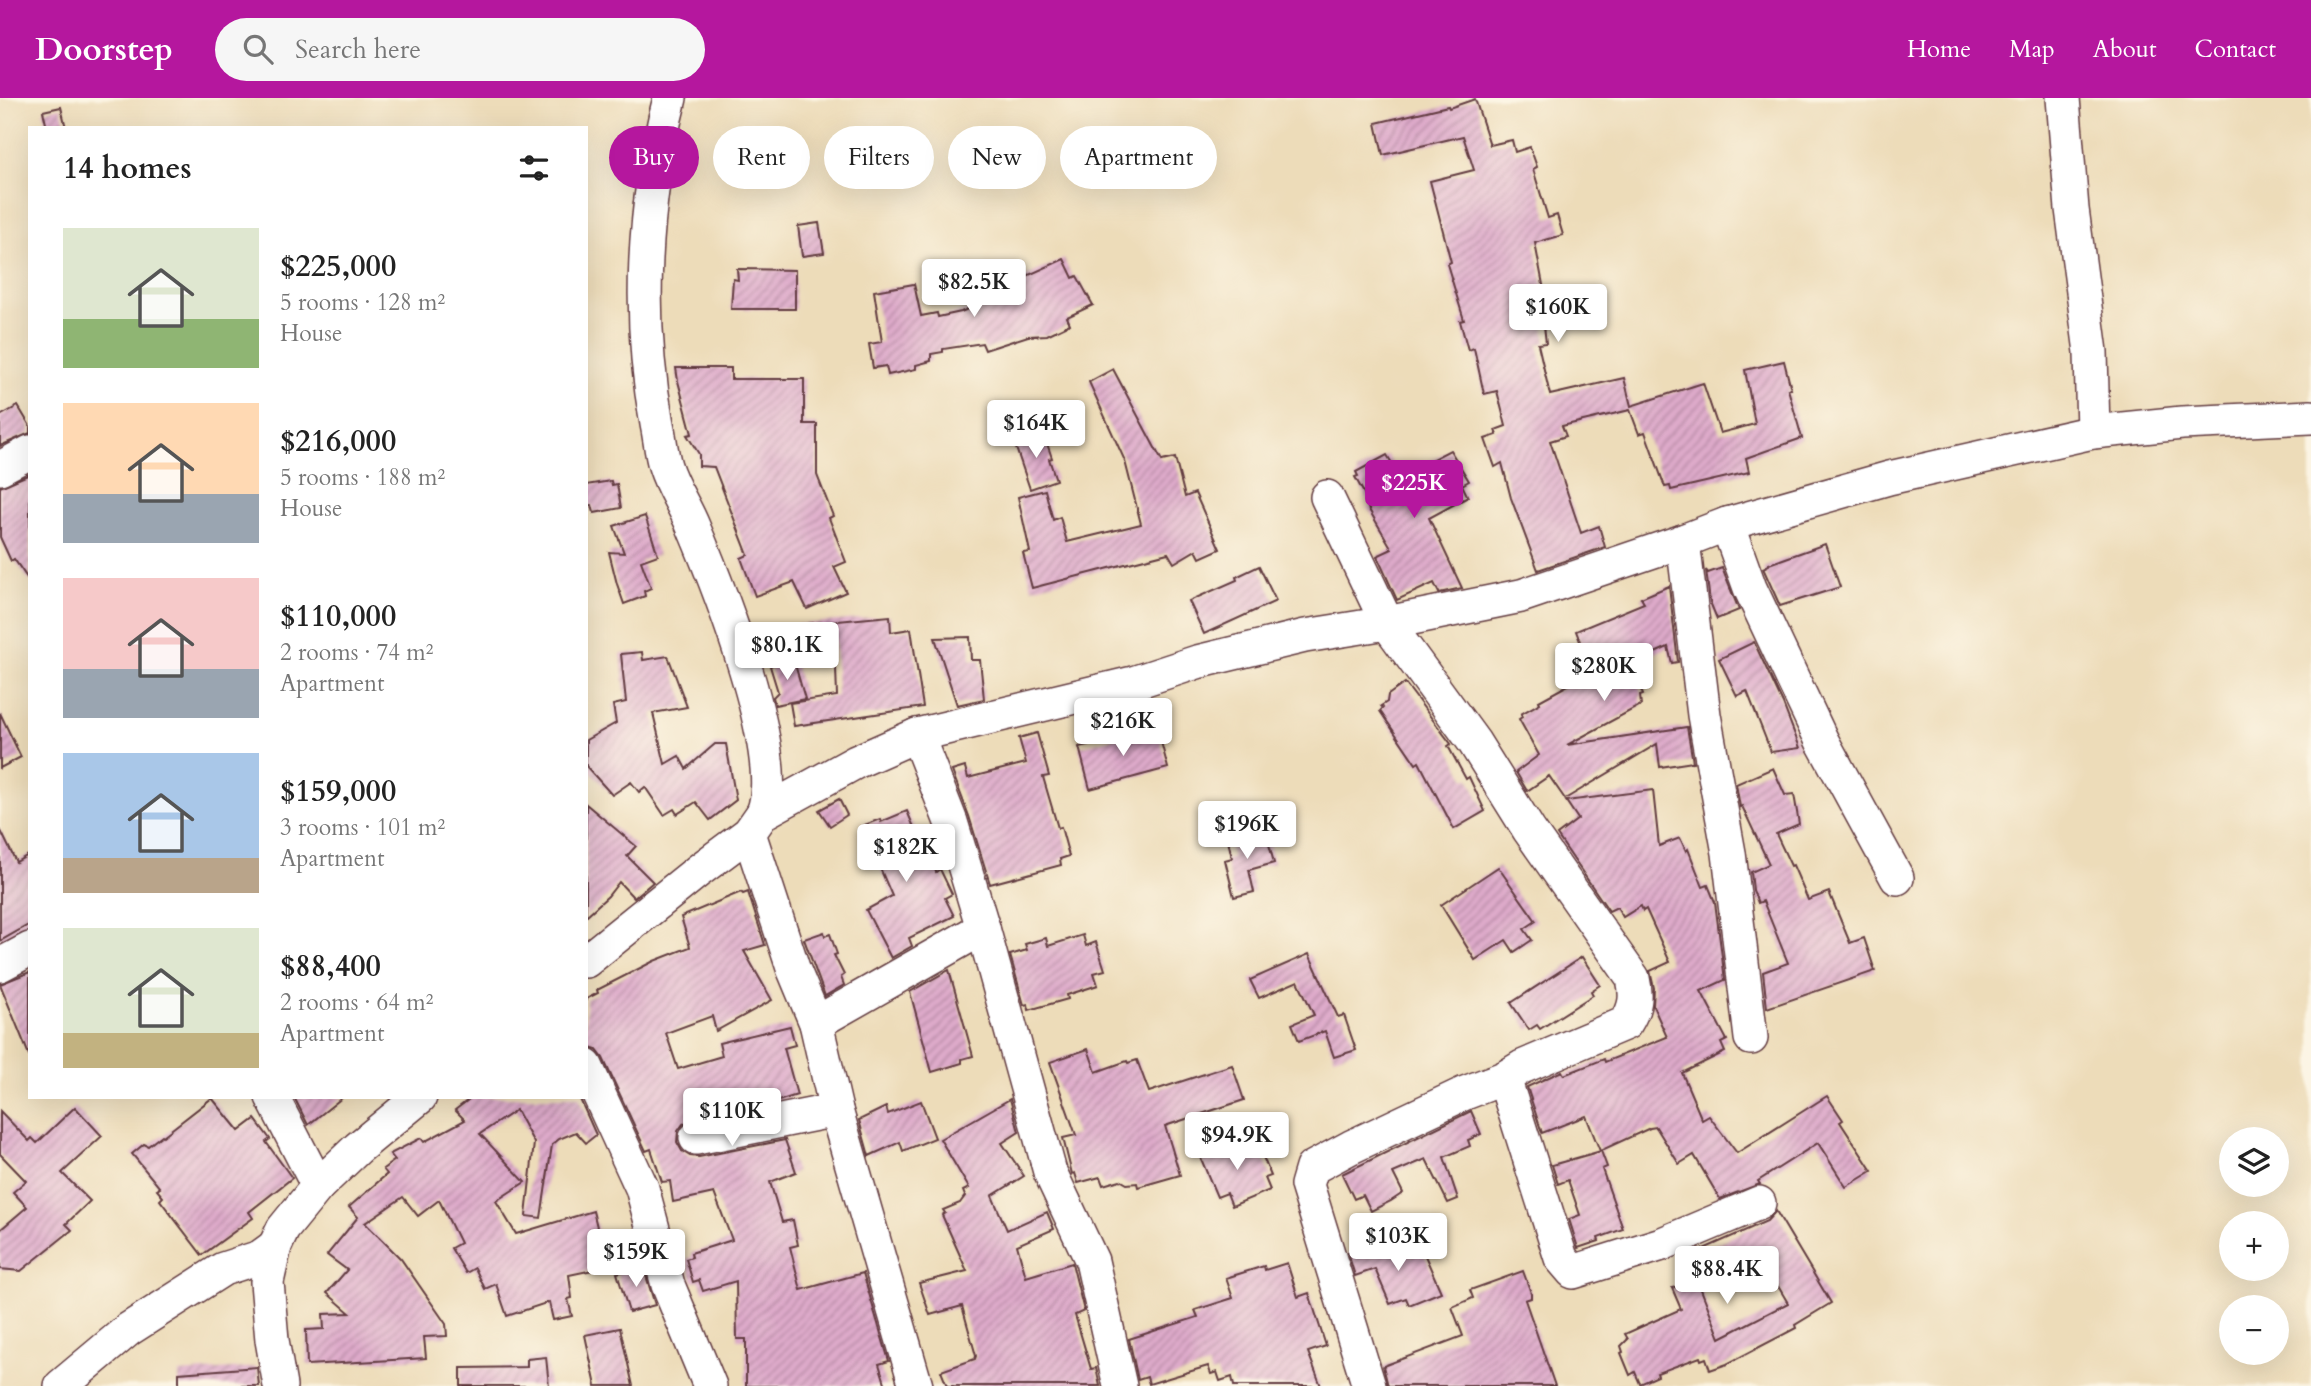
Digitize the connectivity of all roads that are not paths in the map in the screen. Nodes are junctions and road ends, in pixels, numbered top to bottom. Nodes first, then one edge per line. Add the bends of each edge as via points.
1 (670, 98) edge
2 (2063, 98) edge
3 (2311, 417) edge
4 (2093, 432) junction
5 (28, 453) edge
6 (0, 468) edge
7 (1327, 497) dead end
8 (1727, 524) junction
9 (1683, 541) junction
10 (1387, 622) junction
11 (917, 735) junction
12 (756, 823) junction
13 (1897, 878) dead end
14 (984, 928) junction
15 (28, 950) edge
16 (588, 959) edge
17 (0, 965) edge
18 (816, 1023) junction
19 (1751, 1038) dead end
20 (588, 1070) edge
21 (1504, 1078) junction
22 (273, 1099) edge
23 (417, 1099) edge
24 (836, 1110) junction
25 (696, 1138) dead end
26 (318, 1186) junction
27 (1759, 1203) dead end
28 (275, 1246) junction
29 (61, 1386) edge
30 (280, 1386) edge
31 (710, 1386) edge
32 (916, 1386) edge
33 (1120, 1386) edge
34 (1369, 1386) edge

1 - 12 street via 647,239 647,366 665,466 706,558 758,718 768,800
2 - 4 street via 2091,352
3 - 4 street
4 - 8 street via 1889,478
5 - 6 street
7 - 10 street
8 - 9 street
8 - 13 street via 1750,589 1822,741
9 - 10 street via 1521,596
9 - 19 street
10 - 11 street via 1196,662 1133,683
10 - 21 street via 1474,741 1529,830 1633,978 1637,995 1626,1023
11 - 12 street via 856,762
11 - 14 street via 945,803
12 - 16 street
12 - 18 street via 793,968
14 - 18 street
14 - 33 street via 1050,1172 1093,1261
15 - 17 street
18 - 24 street
20 - 31 street via 642,1188 668,1284
21 - 27 street via 1561,1258 1573,1272 1662,1244
21 - 34 street via 1423,1112 1312,1168 1307,1185
22 - 26 street
23 - 26 street
24 - 25 street
24 - 32 street
26 - 28 street
28 - 29 street via 260,1257 223,1269 129,1329
28 - 30 street via 267,1282

